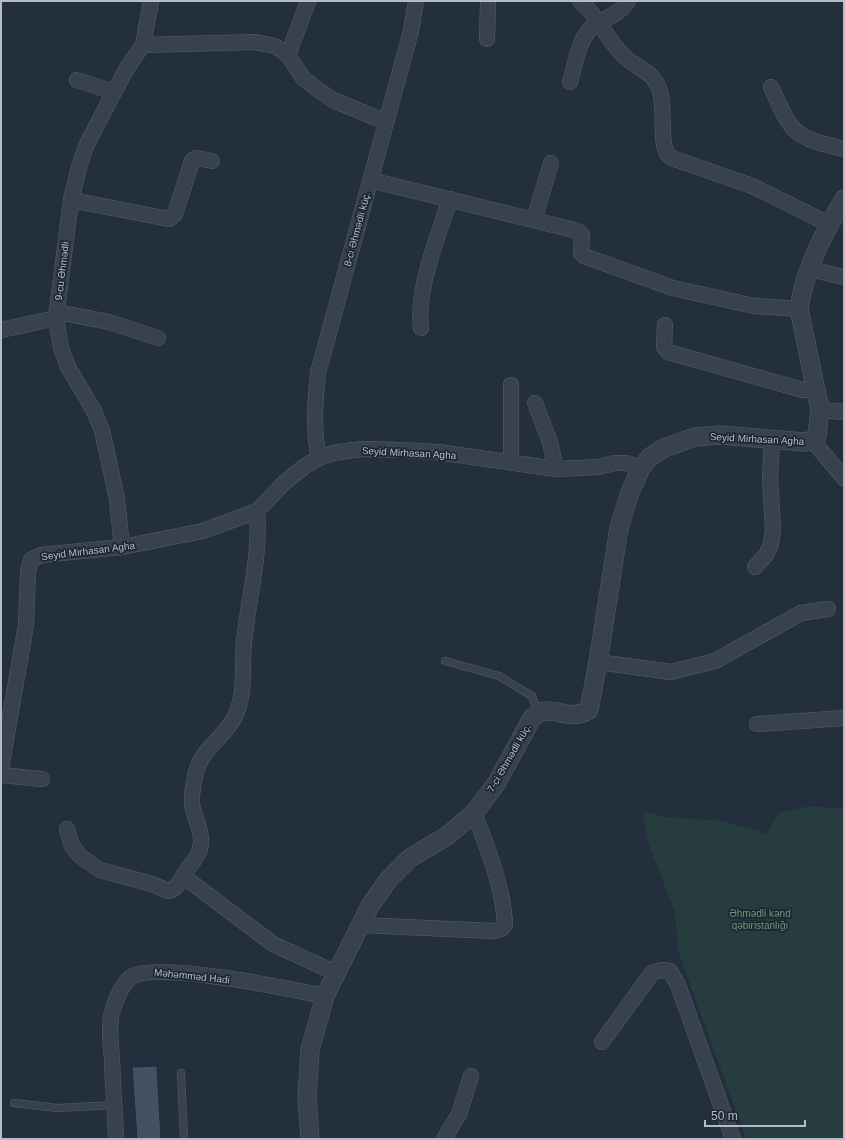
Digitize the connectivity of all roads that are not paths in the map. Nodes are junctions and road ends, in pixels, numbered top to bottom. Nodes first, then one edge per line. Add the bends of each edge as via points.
1 (151, 1) edge
2 (416, 1) edge
3 (488, 1) edge
4 (580, 1) edge
5 (628, 1) edge
6 (308, 2) edge
7 (599, 24) junction
8 (487, 39) dead end
9 (143, 45) junction
10 (288, 55) junction
11 (77, 80) dead end
12 (570, 82) dead end
13 (771, 87) dead end
14 (114, 92) junction
15 (386, 122) junction
16 (844, 149) edge
17 (212, 161) dead end
18 (550, 164) dead end
19 (370, 180) junction
20 (450, 199) junction
21 (844, 199) edge
22 (71, 200) junction
23 (534, 220) junction
24 (829, 224) junction
25 (809, 269) junction
26 (844, 276) edge
27 (799, 309) junction
28 (56, 315) junction
29 (665, 325) dead end
30 (421, 328) dead end
31 (1, 330) edge
32 (158, 338) dead end
33 (511, 385) dead end
34 (816, 390) junction
35 (535, 403) dead end
36 (820, 410) junction
37 (844, 412) edge
38 (772, 440) junction
39 (812, 440) junction
40 (319, 458) junction
41 (511, 463) junction
42 (641, 468) junction
43 (556, 469) junction
44 (844, 478) edge
45 (257, 511) junction
46 (122, 547) junction
47 (755, 567) dead end
48 (828, 609) dead end
49 (445, 661) dead end
50 (598, 662) junction
51 (538, 712) junction
52 (844, 718) edge
53 (757, 724) dead end
54 (3, 747) edge
55 (1, 768) edge
56 (1, 775) edge
57 (42, 779) dead end
58 (474, 813) junction
59 (67, 829) dead end
60 (183, 876) junction
61 (361, 925) junction
62 (336, 973) junction
63 (325, 996) junction
64 (602, 1042) dead end
65 (181, 1073) dead end
66 (471, 1076) dead end
67 (14, 1103) dead end
68 (114, 1105) junction
69 (116, 1139) edge
70 (184, 1139) edge
71 (310, 1139) edge
72 (444, 1139) edge
73 (733, 1139) edge

1 - 9 street, 9-cu Əhmədli
2 - 15 street, 8-ci Əhmədli küç. via 411,31
3 - 8 street
4 - 7 street
5 - 7 street via 612,17
6 - 10 street
7 - 12 street via 591,29 583,40
7 - 24 street via 626,59 648,72 660,90 666,153 672,158 752,186
9 - 10 street via 255,42 275,46
9 - 14 street, 9-cu Əhmədli
10 - 15 street via 303,78 322,93
11 - 14 street
13 - 16 street via 784,116 798,135
14 - 22 street, 9-cu Əhmədli via 86,146
15 - 19 street, 8-ci Əhmədli küç.
17 - 22 street via 196,158 192,161 174,214 169,219
18 - 23 street
19 - 20 street
19 - 40 street, 8-ci Əhmədli küç. via 318,373 314,409 315,440
20 - 23 street
20 - 30 street via 423,288 419,311
21 - 24 street, Seyid Mirhasan Agha
22 - 28 street, 9-cu Əhmədli
23 - 27 street via 581,233 581,253 584,256 673,288 754,306
24 - 25 street, Seyid Mirhasan Agha
25 - 26 street
25 - 27 street, Seyid Mirhasan Agha via 801,292
27 - 34 street, Seyid Mirhasan Agha
28 - 31 street
28 - 32 street via 109,322
28 - 46 street, 9-cu Əhmədli via 61,348 68,367 93,409 102,430 117,499
29 - 34 street via 664,347 668,352 796,388
33 - 41 street
34 - 36 street, Seyid Mirhasan Agha
35 - 43 street via 550,442
36 - 37 street
36 - 39 street, Seyid Mirhasan Agha via 817,436
38 - 39 street, Seyid Mirhasan Agha
38 - 42 street, Seyid Mirhasan Agha via 720,435 695,437 664,448 650,457
38 - 47 street via 771,544 766,555
39 - 44 street
40 - 41 street, Seyid Mirhasan Agha via 361,449 438,452
40 - 45 street, Seyid Mirhasan Agha via 284,483
41 - 43 street, Seyid Mirhasan Agha
42 - 43 street, Seyid Mirhasan Agha via 626,463 615,463
42 - 50 street via 630,492 619,528
45 - 46 street, Seyid Mirhasan Agha via 202,531
45 - 60 street via 259,531 238,710 226,730 202,758 197,769 192,804 200,835 200,847 198,855
46 - 54 street, Seyid Mirhasan Agha via 41,555 31,560 28,572 26,625
48 - 50 street via 800,613 715,661 671,672
49 - 51 lane via 499,676 532,696
50 - 51 street via 589,710 576,716 544,710
51 - 58 street, 7-ci Əhmədli küç. via 532,718 496,784
52 - 53 street
54 - 55 street, Seyid Mirhasan Agha
56 - 57 street
58 - 61 street, 7-ci Əhmədli küç. via 447,836 410,858 388,880 370,906
58 - 61 street via 504,905 505,925 501,929 493,931
59 - 60 street via 72,846 80,856 100,870 168,891 177,886
60 - 62 street via 273,944
61 - 62 street, 7-ci Əhmədli küç.
62 - 63 street, 7-ci Əhmədli küç.
63 - 68 street, Məhəmməd Hadi via 256,983 167,972 147,972 132,976 123,987 112,1013 110,1037
63 - 71 street, 7-ci Əhmədli küç. via 310,1050 307,1097
64 - 73 street via 652,973 670,971 678,985
65 - 70 lane
66 - 72 street via 459,1114
67 - 68 lane via 57,1108
68 - 69 street, Məhəmməd Hadi

